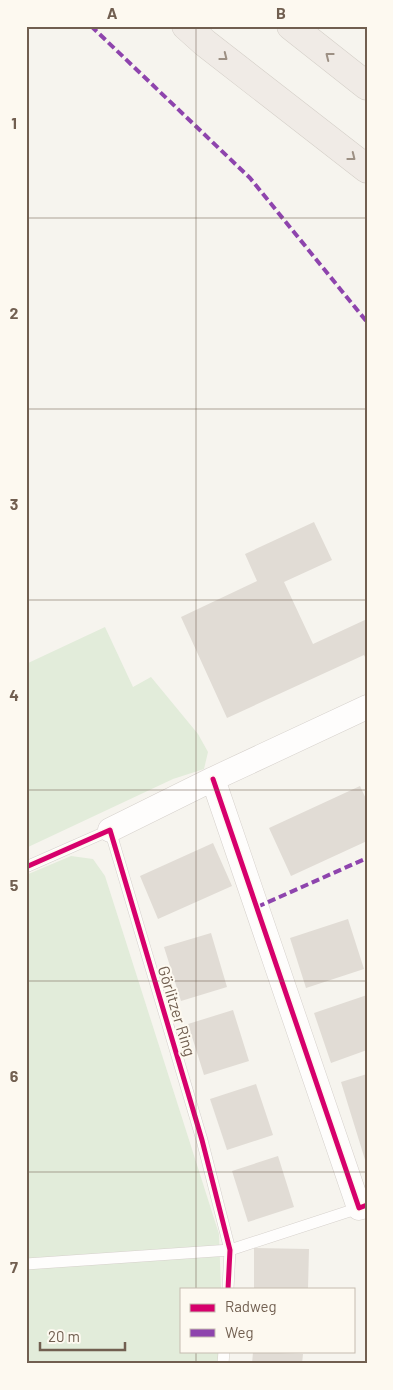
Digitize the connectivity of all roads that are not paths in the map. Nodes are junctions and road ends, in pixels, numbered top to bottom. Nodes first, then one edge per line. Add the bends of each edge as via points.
1 (186, 26) edge
2 (291, 26) edge
3 (367, 86) edge
4 (367, 169) edge
5 (367, 707) edge
6 (213, 779) junction
7 (110, 830) junction
8 (26, 867) edge
9 (363, 1206) edge
10 (230, 1250) junction
11 (26, 1264) edge
12 (228, 1288) edge

1 -> 4 highway
3 -> 2 highway
5 - 6 street
6 - 7 street
6 - 9 street
7 - 8 lane
7 - 10 lane, Görlitzer Ring via 202,1140
9 - 10 lane
10 - 11 lane
10 - 12 lane, Görlitzer Ring

